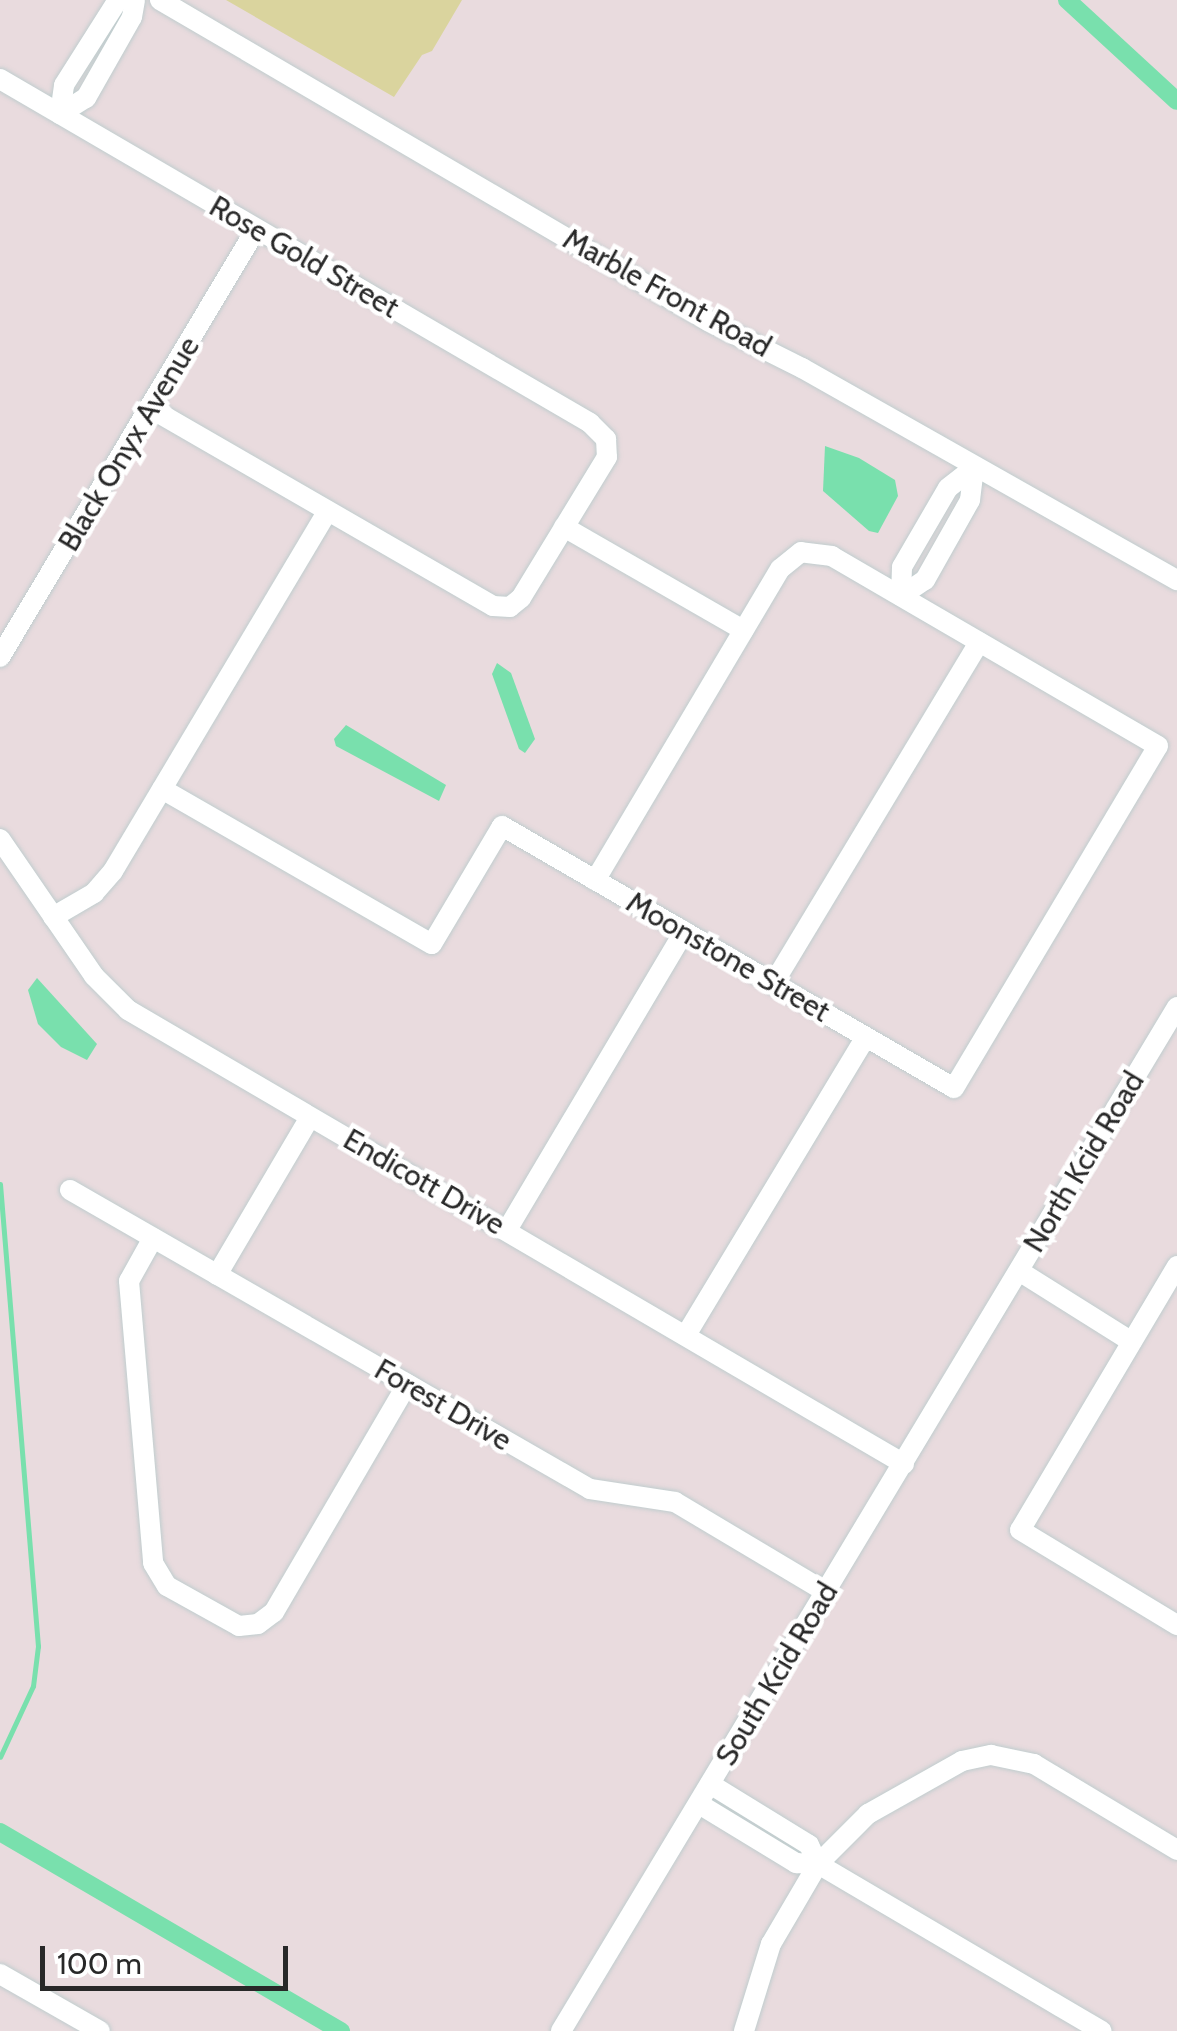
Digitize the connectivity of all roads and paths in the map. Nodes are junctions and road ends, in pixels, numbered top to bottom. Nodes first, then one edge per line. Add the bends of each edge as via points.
1 (118, 0) edge
2 (136, 0) edge
3 (160, 0) edge
4 (0, 79) edge
5 (60, 114) junction
6 (256, 230) junction
7 (150, 408) junction
8 (974, 468) junction
9 (328, 511) junction
10 (564, 528) junction
11 (1177, 580) edge
12 (901, 596) junction
13 (743, 630) junction
14 (979, 642) junction
15 (0, 657) edge
16 (162, 789) junction
17 (0, 838) edge
18 (594, 880) junction
19 (53, 917) junction
20 (684, 932) junction
21 (773, 984) junction
22 (1177, 1007) edge
23 (866, 1037) junction
24 (310, 1116) junction
25 (70, 1190) dead end
26 (507, 1230) junction
27 (153, 1238) junction
28 (1177, 1266) edge
29 (1018, 1271) junction
30 (217, 1275) junction
31 (992, 1316) joint
32 (686, 1334) junction
33 (1132, 1342) junction
34 (407, 1384) junction
35 (904, 1464) junction
36 (826, 1592) junction
37 (1177, 1625) edge
38 (710, 1784) junction
39 (698, 1804) junction
40 (1177, 1850) edge
41 (818, 1864) junction
42 (0, 1974) edge
43 (100, 2031) edge
44 (562, 2031) edge
45 (744, 2031) edge
46 (1102, 2031) edge

1 - 5 street via 64,85
2 - 5 street via 86,98
3 - 8 street, Marble Front Road via 708,321
4 - 5 street, Rose Gold Street
5 - 6 street, Rose Gold Street
6 - 7 street, Black Onyx Avenue
6 - 10 street, Rose Gold Street via 606,438 607,456
7 - 9 street
7 - 15 street, Black Onyx Avenue
8 - 11 street, Marble Front Road
8 - 12 street via 948,488 902,567
9 - 10 street via 493,606 510,607 521,598
9 - 16 street
10 - 13 street
12 - 13 street via 832,556 801,552 780,569
12 - 14 street
13 - 18 street
14 - 21 street
14 - 23 street, Moonstone Street via 1158,746 954,1088
16 - 18 street, Moonstone Street via 432,944 502,826
16 - 19 street via 113,871 94,893
17 - 19 street, Endicott Drive
18 - 20 street, Moonstone Street
19 - 24 street, Endicott Drive via 94,976 128,1010
20 - 21 street, Moonstone Street
20 - 26 street
21 - 23 street, Moonstone Street
22 - 29 street, North Kcid Road
23 - 32 street
24 - 26 street, Endicott Drive
24 - 30 street
25 - 27 street, Forest Drive
26 - 32 street, Endicott Drive
27 - 30 street, Forest Drive
27 - 34 street via 129,1280 153,1563 167,1586 239,1626 258,1624 274,1612
28 - 33 street
29 - 31 street, North Kcid Road
29 - 33 street
30 - 34 street, Forest Drive
31 - 35 street, South Kcid Road
32 - 35 street, Endicott Drive
33 - 37 street via 1020,1530
34 - 36 street, Forest Drive via 590,1489 676,1502
35 - 36 street, South Kcid Road
36 - 38 street, South Kcid Road
38 - 39 street, South Kcid Road
38 - 41 street via 809,1845
39 - 41 street via 796,1862
39 - 44 street, South Kcid Road
40 - 41 street via 1034,1764 991,1755 962,1762 868,1814
41 - 45 street via 771,1944
41 - 46 street
42 - 43 street

